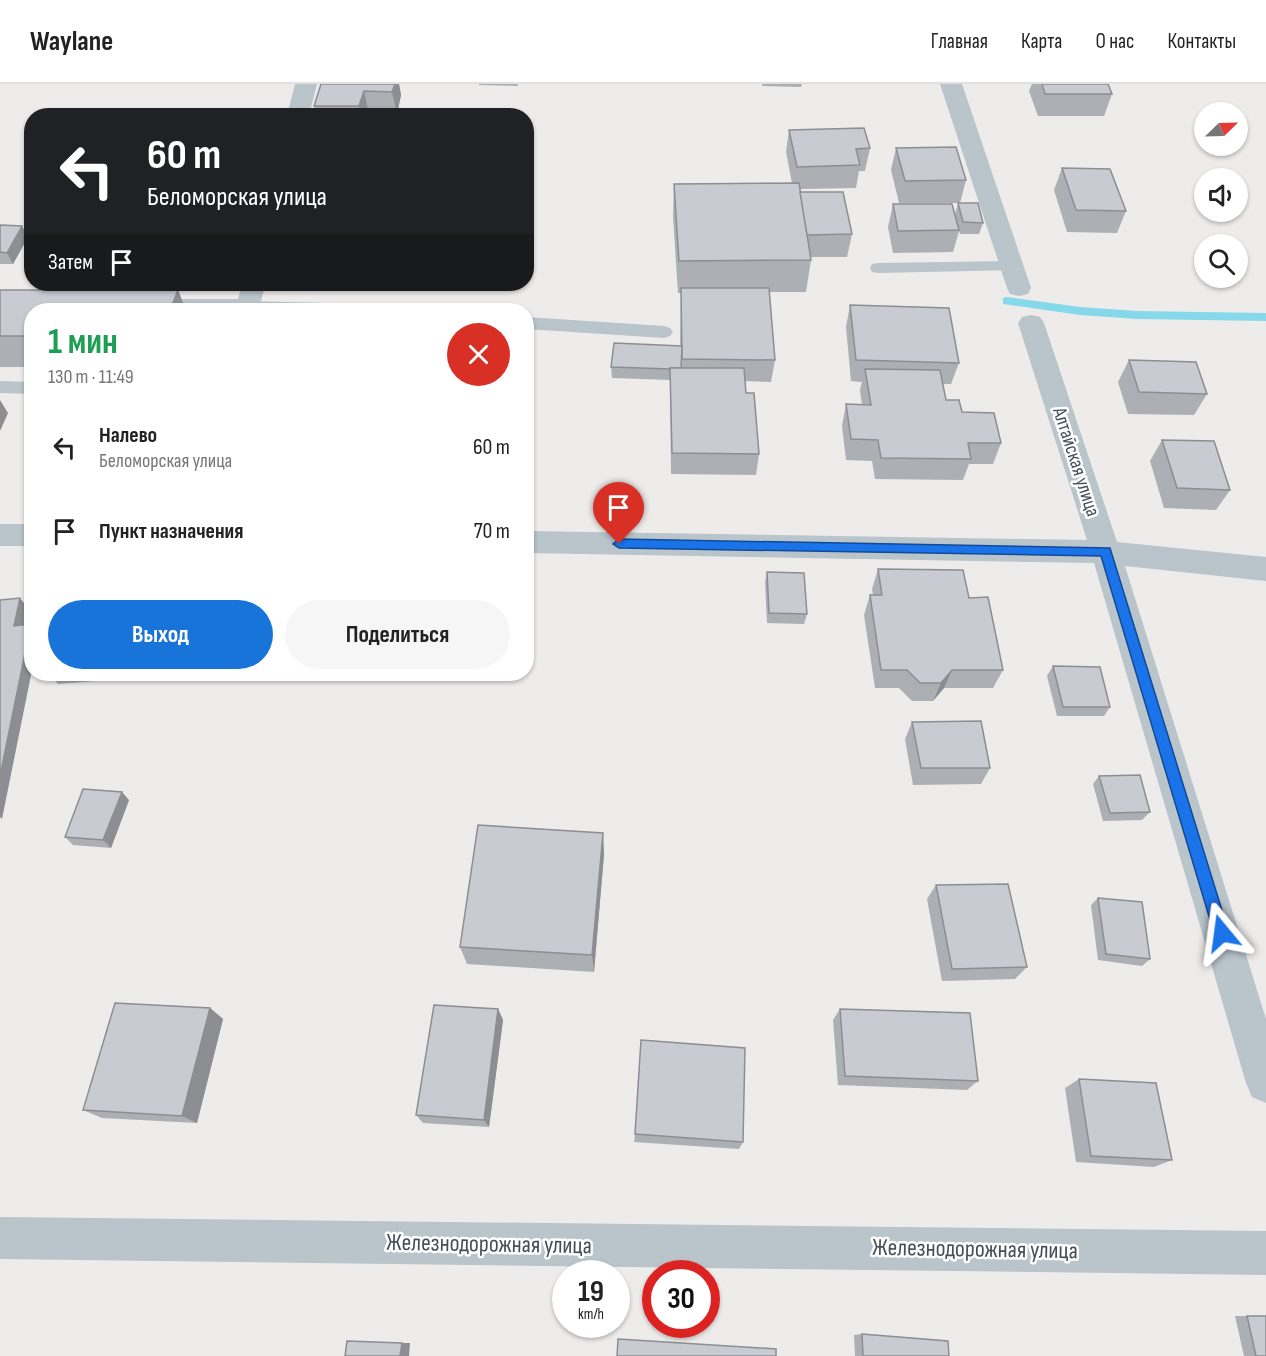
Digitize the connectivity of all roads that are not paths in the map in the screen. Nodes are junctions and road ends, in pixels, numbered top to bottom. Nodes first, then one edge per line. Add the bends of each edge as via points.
1 (306, 84) edge
2 (951, 84) edge
3 (300, 108) edge
4 (1011, 266) junction
5 (878, 268) dead end
6 (1019, 288) dead end
7 (251, 295) edge
8 (162, 303) edge
9 (313, 303) edge
10 (1031, 323) dead end
11 (534, 324) edge
12 (664, 332) dead end
13 (0, 387) edge
14 (24, 388) edge
15 (0, 535) edge
16 (24, 536) edge
17 (534, 542) edge
18 (1106, 552) junction
19 (1266, 569) edge
20 (1266, 1083) edge
21 (0, 1238) edge
22 (1266, 1253) edge

1 - 3 street
2 - 4 street
4 - 5 lane
4 - 6 street
7 - 8 street
7 - 9 lane
10 - 18 street, Алтайская улица
11 - 12 lane
13 - 14 lane
15 - 16 street
17 - 18 street
18 - 19 street
18 - 20 street, Алтайская улица
21 - 22 street, Железнодорожная улица

